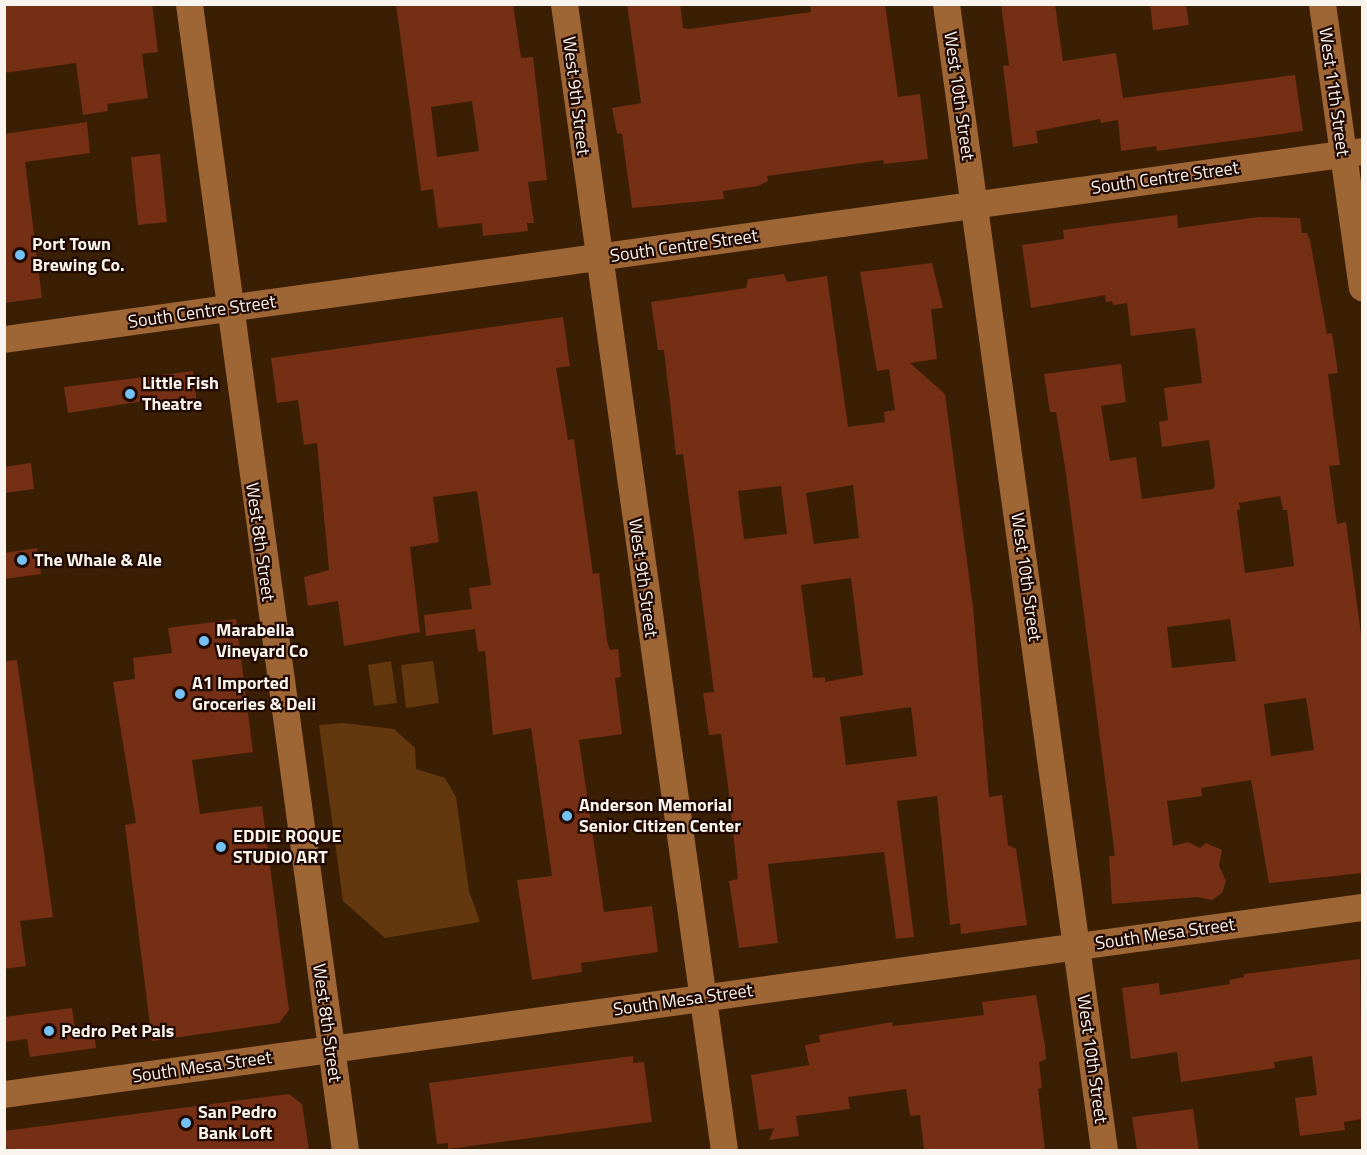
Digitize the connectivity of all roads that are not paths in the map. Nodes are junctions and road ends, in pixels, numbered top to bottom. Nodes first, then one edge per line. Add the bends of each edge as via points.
1 (189, 4) edge
2 (564, 4) edge
3 (946, 4) edge
4 (1322, 4) edge
5 (1353, 153) edge
6 (974, 204) junction
7 (597, 259) junction
8 (1362, 287) edge
9 (229, 308) junction
10 (4, 339) edge
11 (1362, 907) edge
12 (1077, 946) junction
13 (703, 997) junction
14 (331, 1050) junction
15 (4, 1094) edge
16 (345, 1150) edge
17 (723, 1150) edge
18 (1104, 1150) edge

1 - 9 street, West 8th Street
2 - 7 street, West 9th Street
3 - 6 street, West 10th Street
4 - 5 street, West 11th Street
5 - 6 street, South Centre Street
5 - 8 street, West 11th Street
6 - 7 street, South Centre Street
6 - 12 street, West 10th Street
7 - 9 street, South Centre Street
7 - 13 street, West 9th Street
9 - 10 street, South Centre Street
9 - 14 street, West 8th Street
11 - 12 street, South Mesa Street
12 - 13 street, South Mesa Street
12 - 18 street, West 10th Street
13 - 14 street, South Mesa Street
13 - 17 street, West 9th Street
14 - 15 street, South Mesa Street
14 - 16 street, West 8th Street

